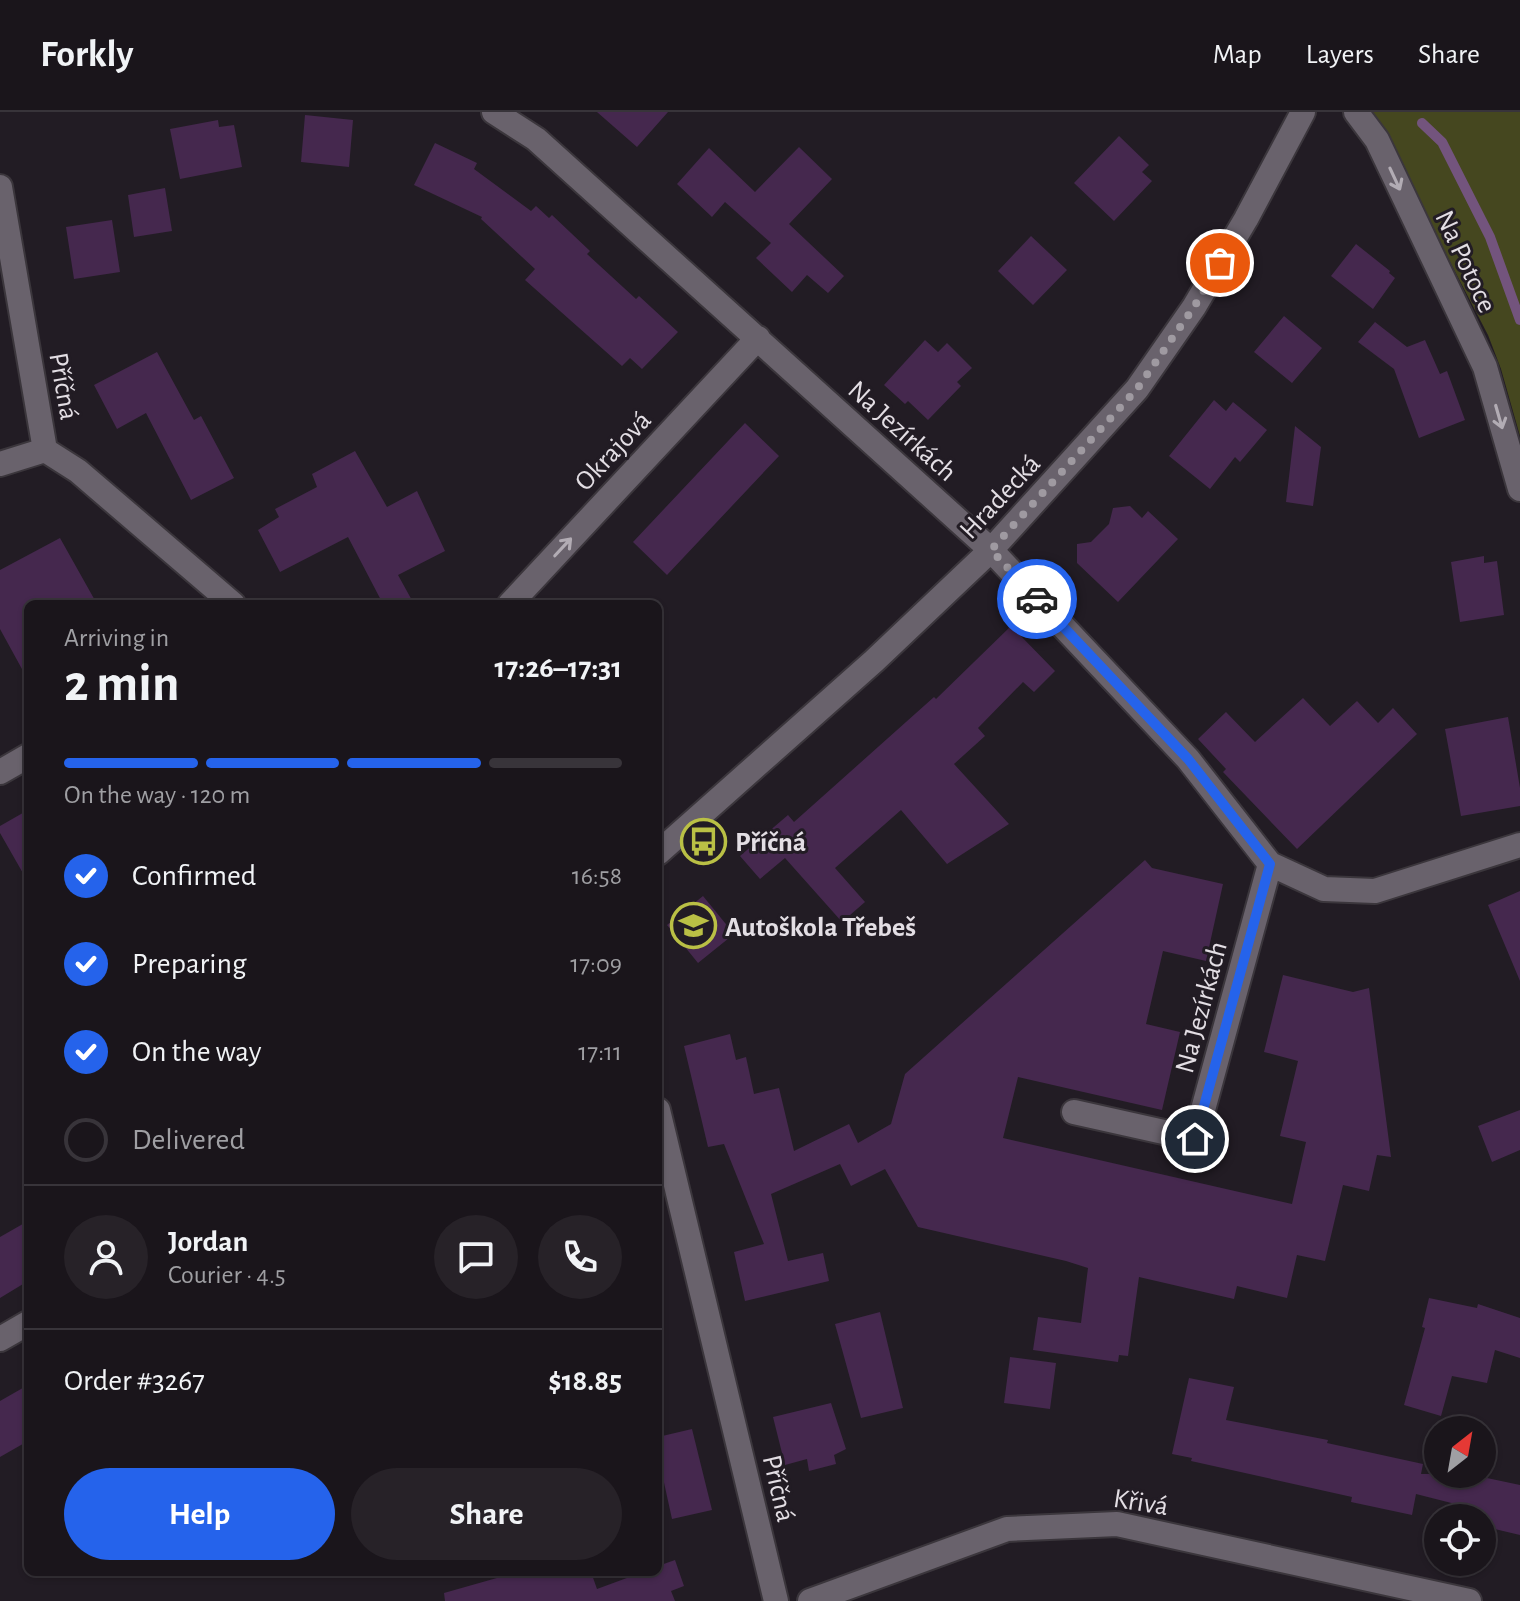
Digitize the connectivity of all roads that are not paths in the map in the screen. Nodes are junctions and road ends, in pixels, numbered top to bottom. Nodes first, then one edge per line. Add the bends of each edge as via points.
1 (494, 112) edge
2 (1303, 112) edge
3 (1356, 112) edge
4 (0, 187) edge
5 (758, 338) junction
6 (45, 450) junction
7 (0, 464) edge
8 (1520, 489) edge
9 (991, 550) junction
10 (228, 600) edge
11 (514, 600) edge
12 (24, 758) edge
13 (0, 772) edge
14 (1520, 845) edge
15 (662, 849) edge
16 (1270, 864) junction
17 (1074, 1112) dead end
18 (662, 1127) edge
19 (24, 1325) edge
20 (0, 1339) edge
21 (776, 1601) edge
22 (810, 1601) edge
23 (1469, 1601) edge

1 - 5 street, Na Jezírkách via 536,139
2 - 9 street, Hradecká via 1239,232 1137,389
3 -> 8 street, Na Potoce via 1377,140 1485,367
4 - 6 street, Příčná
5 - 9 street, Na Jezírkách
11 -> 5 street, Okrajová
6 - 7 street
6 - 10 street, Příčná via 78,471
9 - 15 street, Hradecká
9 - 16 street, Na Jezírkách via 1188,759
12 - 13 street
14 - 16 street, Na Jezírkách via 1375,891 1324,889
16 - 17 street, Na Jezírkách via 1195,1139
18 - 21 street, Příčná
19 - 20 street
22 - 23 street, Křivá via 1007,1529 1117,1524

